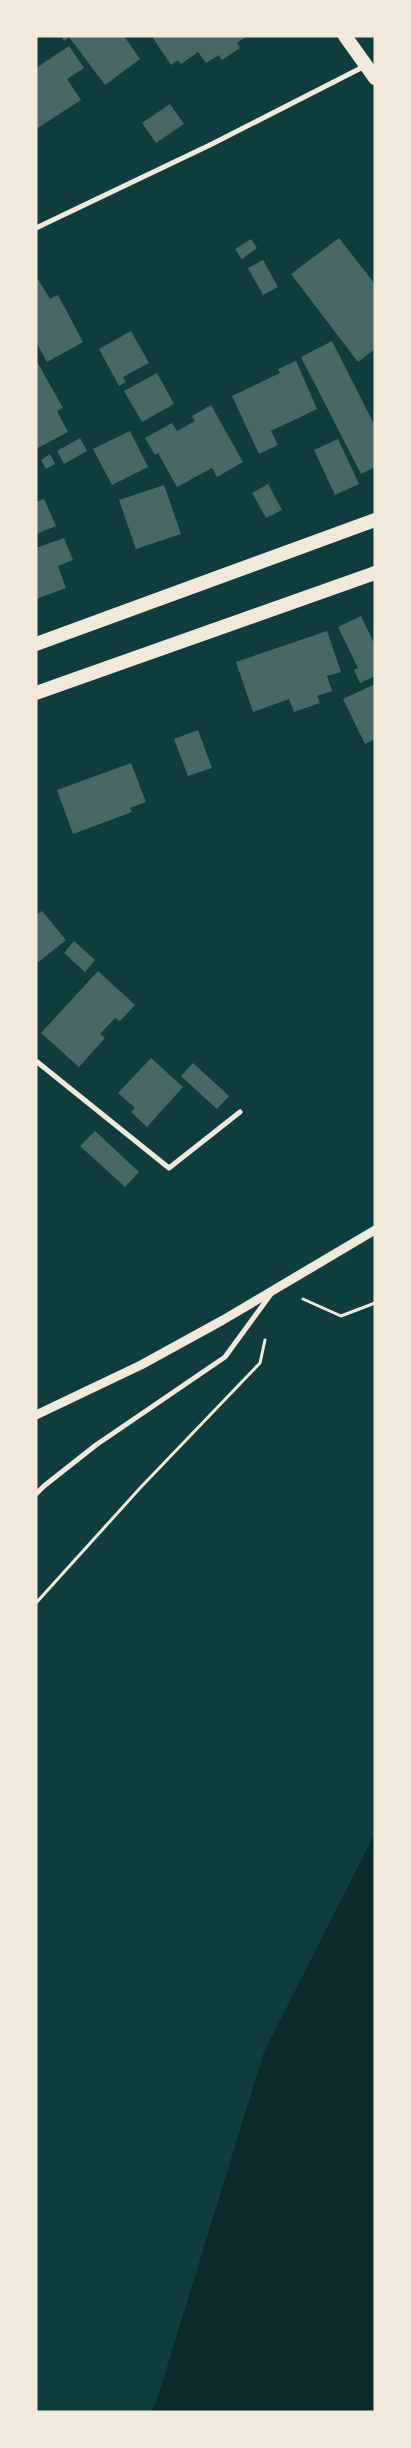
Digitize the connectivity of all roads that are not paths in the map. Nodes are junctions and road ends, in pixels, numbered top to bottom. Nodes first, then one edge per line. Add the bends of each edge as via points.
1 (346, 36) edge
2 (366, 66) junction
3 (375, 78) edge
4 (36, 228) edge
5 (375, 520) edge
6 (375, 573) edge
7 (36, 644) edge
8 (36, 693) edge
9 (36, 1061) edge
10 (240, 1112) dead end
11 (375, 1230) edge
12 (276, 1287) junction
13 (36, 1415) edge
14 (36, 1494) edge

1 - 2 highway
2 - 3 highway
2 - 4 street
5 - 7 highway
6 - 8 highway
9 - 10 street via 169,1168
11 - 12 street
12 - 13 street via 141,1365
12 - 14 street via 225,1357 96,1445

